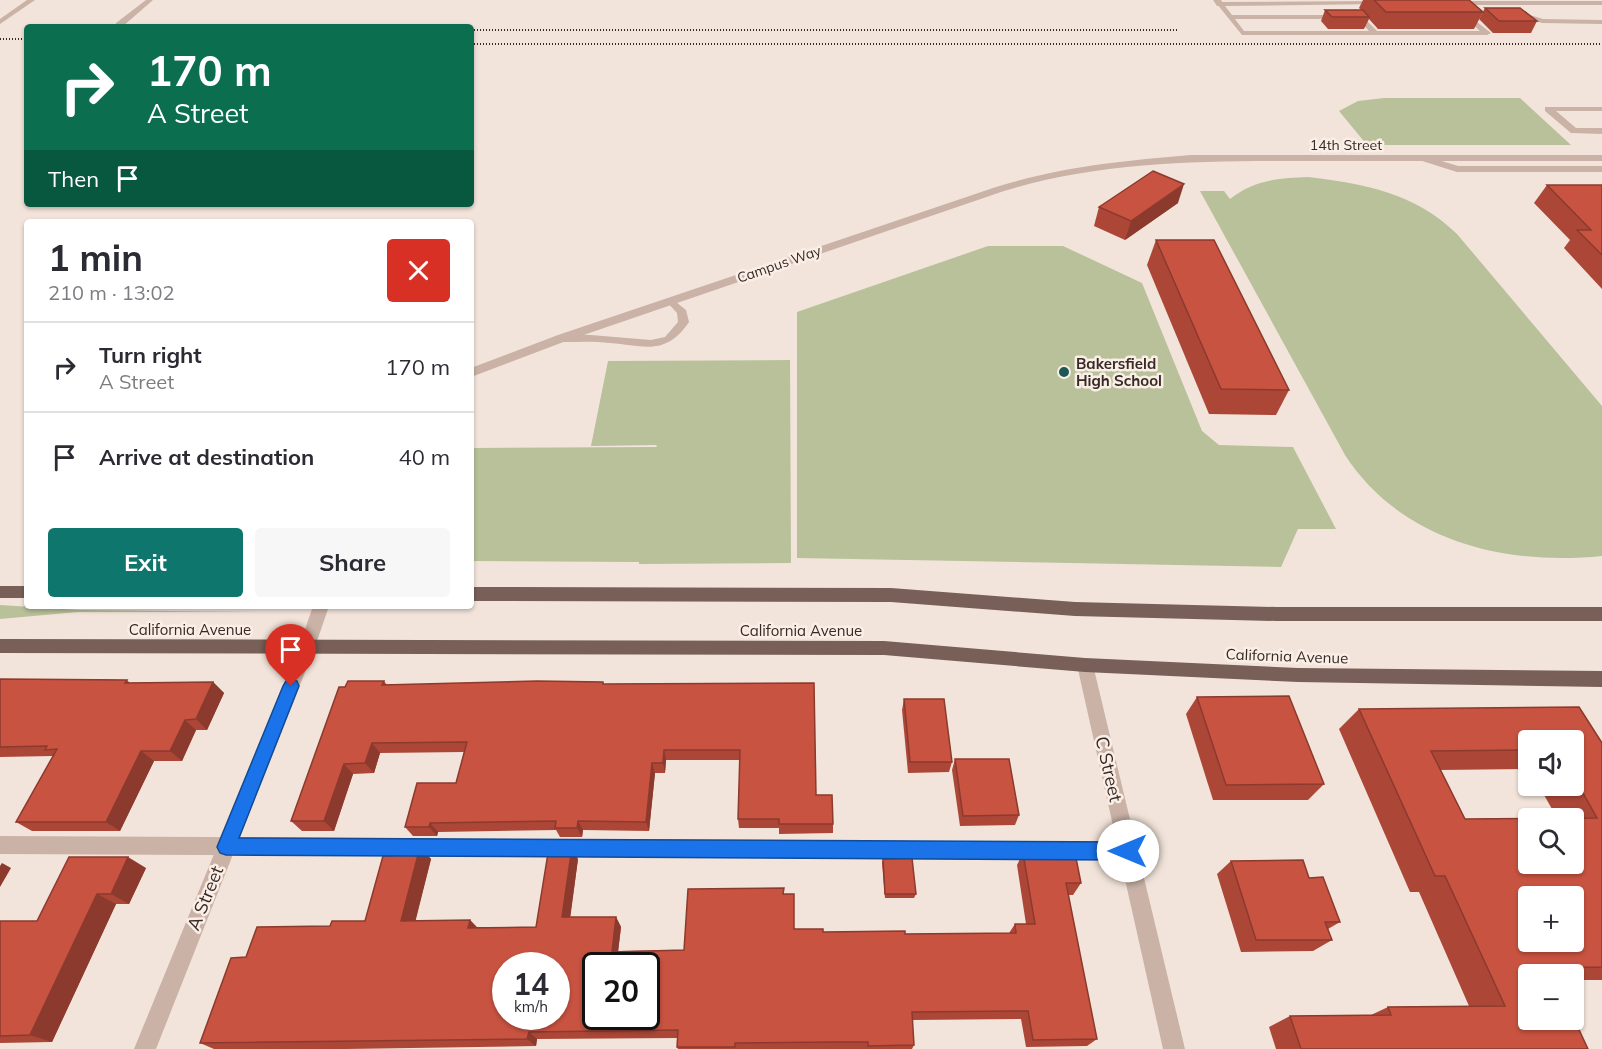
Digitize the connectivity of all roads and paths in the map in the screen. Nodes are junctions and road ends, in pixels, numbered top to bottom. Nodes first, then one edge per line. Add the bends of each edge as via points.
1 (32, 0) edge
2 (150, 0) edge
3 (1219, 2) edge
4 (1348, 3) junction
5 (1383, 3) edge
6 (1441, 3) edge
7 (1452, 3) junction
8 (1508, 3) junction
9 (1602, 3) edge
10 (1467, 15) junction
11 (1478, 15) edge
12 (1512, 15) edge
13 (1523, 15) junction
14 (1230, 17) junction
15 (1360, 17) junction
16 (0, 22) edge
17 (1602, 22) edge
18 (120, 24) edge
19 (1375, 33) junction
20 (1602, 109) edge
21 (1602, 131) edge
22 (1422, 158) junction
23 (1602, 158) edge
24 (1091, 167) joint
25 (1602, 169) edge
26 (671, 301) junction
27 (562, 338) junction
28 (474, 372) edge
29 (0, 592) edge
30 (24, 592) edge
31 (474, 594) edge
32 (320, 609) edge
33 (1602, 614) edge
34 (0, 646) edge
35 (307, 647) junction
36 (1085, 664) junction
37 (1602, 679) edge
38 (0, 845) edge
39 (226, 847) junction
40 (1128, 851) junction
41 (145, 1049) edge
42 (1174, 1049) edge

1 - 16 lane
2 - 18 lane
3 - 4 lane
3 - 14 lane
4 - 5 lane
4 - 15 lane
6 - 7 lane
7 - 8 lane
7 - 10 lane
8 - 9 lane
8 - 13 lane
10 - 11 lane
10 - 19 lane via 1487,33
12 - 13 lane
13 - 17 lane via 1542,21
14 - 15 lane
14 - 19 lane via 1242,33
15 - 19 lane
20 - 21 lane via 1548,109 1574,131
22 - 23 street, 14th Street
22 - 24 street, 14th Street via 1191,158
22 - 25 lane via 1457,168
24 - 26 street, Campus Way via 1000,189
26 - 27 street, Campus Way
26 - 27 lane via 682,312 684,322 678,333 665,341 647,345
27 - 28 street, Campus Way
29 - 30 main road
31 - 33 main road via 891,595 1075,609 1277,614
32 - 35 street
34 - 35 main road, California Avenue
35 - 36 main road, California Avenue via 884,648
35 - 39 street, A Street
36 - 37 main road, California Avenue via 1298,675
36 - 40 street, C Street
38 - 39 lane
39 - 40 lane
39 - 41 street, A Street
40 - 42 street, C Street

